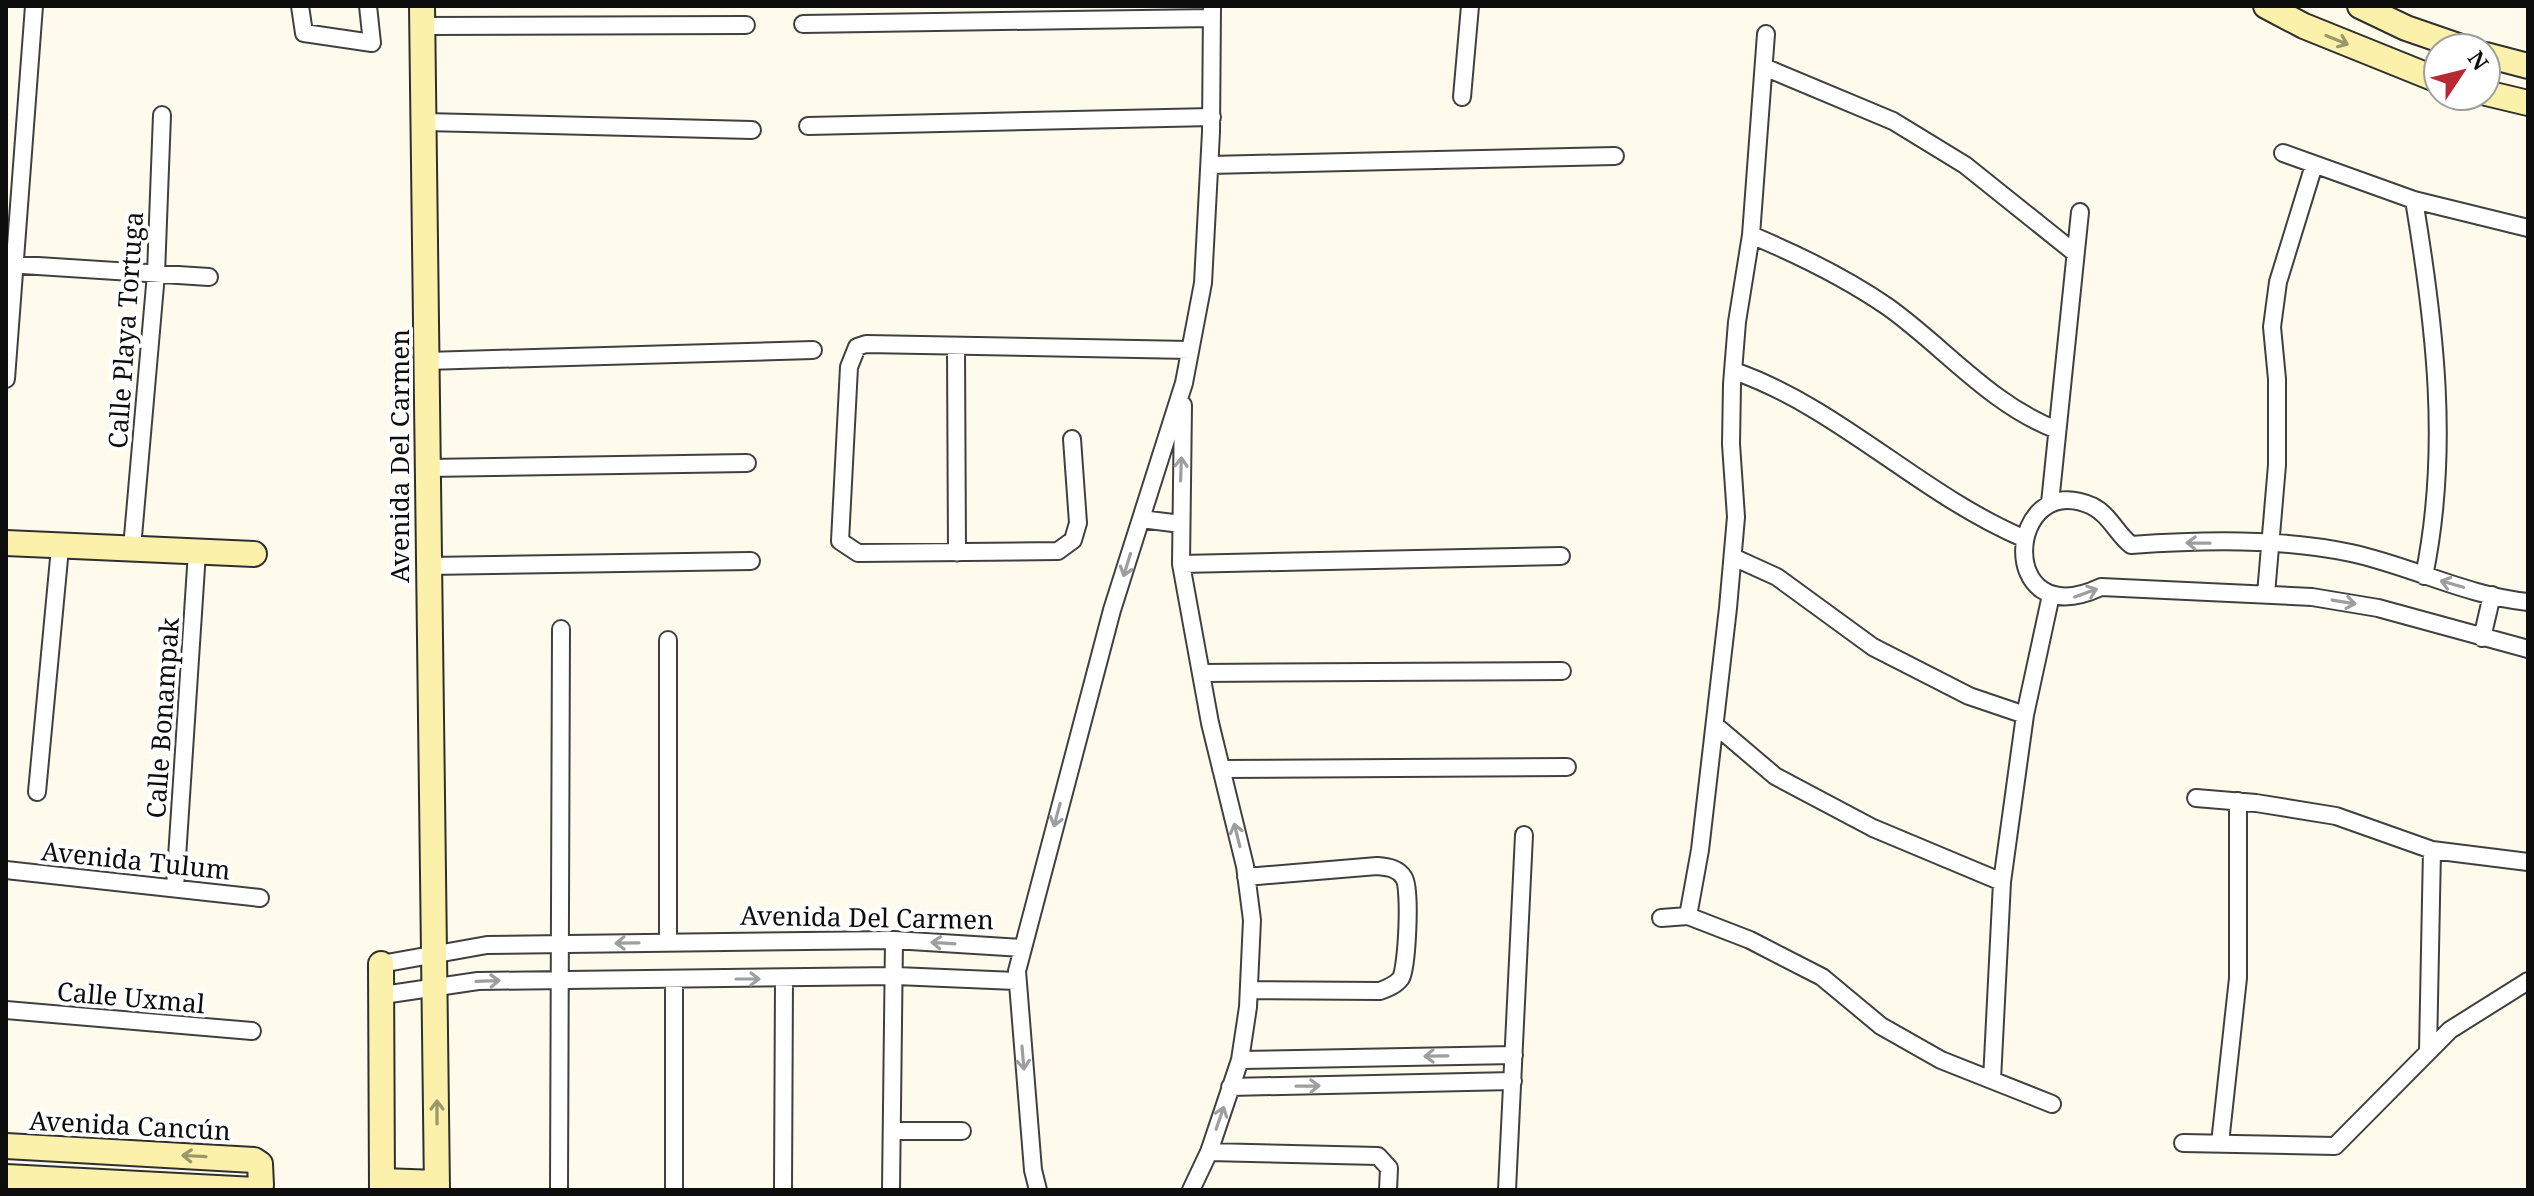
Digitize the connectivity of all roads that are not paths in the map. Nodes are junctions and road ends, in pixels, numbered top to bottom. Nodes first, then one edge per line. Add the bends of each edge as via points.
1 (34, 6) edge
2 (300, 6) edge
3 (368, 6) edge
4 (1470, 6) edge
5 (2266, 6) edge
6 (2360, 6) edge
7 (1212, 12) edge
8 (423, 16) edge
9 (803, 24) dead end
10 (746, 25) dead end
11 (1766, 34) dead end
12 (2422, 34) edge
13 (2502, 59) edge
14 (2528, 66) edge
15 (1764, 67) junction
16 (2422, 74) edge
17 (1462, 97) dead end
18 (2502, 97) edge
19 (2528, 103) edge
20 (162, 115) dead end
21 (1212, 117) junction
22 (424, 122) junction
23 (808, 126) dead end
24 (752, 130) dead end
25 (2283, 153) dead end
26 (1615, 156) dead end
27 (1210, 165) junction
28 (2314, 165) junction
29 (2414, 200) junction
30 (2080, 212) dead end
31 (2528, 228) edge
32 (1751, 235) junction
33 (2075, 253) junction
34 (11, 264) edge
35 (156, 274) junction
36 (209, 277) dead end
37 (956, 348) junction
38 (813, 350) dead end
39 (1190, 350) junction
40 (426, 361) junction
41 (1734, 371) junction
42 (6, 379) edge
43 (1184, 383) junction
44 (2057, 430) junction
45 (1072, 439) dead end
46 (747, 463) dead end
47 (427, 468) junction
48 (2050, 503) junction
49 (1141, 519) junction
50 (1181, 524) junction
51 (2023, 538) junction
52 (6, 543) edge
53 (2270, 544) junction
54 (60, 548) junction
55 (132, 548) junction
56 (197, 552) junction
57 (957, 553) junction
58 (254, 554) dead end
59 (1561, 556) dead end
60 (1733, 557) junction
61 (751, 561) dead end
62 (1181, 564) junction
63 (428, 566) junction
64 (2424, 576) junction
65 (2266, 594) junction
66 (2051, 595) junction
67 (2492, 595) junction
68 (2528, 602) edge
69 (561, 629) dead end
70 (2482, 638) junction
71 (668, 640) dead end
72 (2528, 649) edge
73 (1562, 671) dead end
74 (1201, 673) junction
75 (2025, 715) junction
76 (1715, 725) junction
77 (1567, 767) dead end
78 (1221, 769) junction
79 (37, 792) dead end
80 (2196, 798) dead end
81 (2238, 801) junction
82 (1524, 835) dead end
83 (2432, 850) junction
84 (2528, 862) edge
85 (6, 870) edge
86 (1246, 877) junction
87 (2002, 882) junction
88 (175, 888) junction
89 (260, 898) dead end
90 (1688, 916) junction
91 (1661, 918) dead end
92 (894, 940) junction
93 (668, 943) junction
94 (562, 944) junction
95 (1021, 948) junction
96 (436, 954) junction
97 (381, 964) joint
98 (896, 976) junction
99 (784, 979) junction
100 (561, 980) junction
101 (674, 980) junction
102 (1016, 981) junction
103 (2528, 981) edge
104 (436, 985) junction
105 (1249, 990) junction
106 (383, 995) junction
107 (6, 1010) edge
108 (252, 1031) dead end
109 (2428, 1051) junction
110 (1514, 1055) junction
111 (1240, 1060) junction
112 (1992, 1080) junction
113 (1513, 1081) junction
114 (1230, 1087) junction
115 (2052, 1104) dead end
116 (892, 1131) junction
117 (962, 1131) dead end
118 (2183, 1143) dead end
119 (2220, 1143) junction
120 (6, 1146) edge
121 (1209, 1152) junction
122 (6, 1177) edge
123 (382, 1186) edge
124 (437, 1186) edge
125 (559, 1190) edge
126 (674, 1190) edge
127 (783, 1190) edge
128 (891, 1190) edge
129 (1038, 1190) edge
130 (1191, 1190) edge
131 (1388, 1190) edge
132 (1507, 1190) edge

1 - 34 street
2 - 3 street via 304,33 372,43
4 - 17 street
5 -> 16 main road
6 - 12 main road
7 - 9 street
7 - 21 street
8 - 10 street
8 - 22 main road, Avenida Del Carmen
11 - 15 street
13 - 14 main road
15 - 32 street
15 - 33 street via 1893,121 1965,165
18 - 19 main road
20 - 35 street, Calle Playa Tortuga
21 - 23 street
21 - 27 street
22 - 24 street
22 - 40 main road, Avenida Del Carmen
25 - 28 street
26 - 27 street
27 - 39 street via 1203,283
28 - 29 street
28 - 53 street via 2278,282 2272,327 2277,465
29 - 31 street
29 - 64 street via 2431,297 2440,420 2432,538
30 - 33 street
32 - 41 street
32 - 44 street via 1802,256 1888,307 1971,376
33 - 44 street
34 - 35 street
34 - 42 street
35 - 36 street
35 - 55 street, Calle Playa Tortuga
37 - 39 street
37 - 57 street
37 - 57 street via 866,344 854,351 838,533 843,545 858,553
38 - 40 street
39 - 43 street
40 - 47 main road, Avenida Del Carmen
41 - 51 street via 1764,381 1918,481
41 - 60 street
43 - 49 street
50 -> 43 street
44 - 48 street
45 - 57 street via 1078,523 1069,545 1058,551
46 - 47 street
47 - 63 main road, Avenida Del Carmen
48 - 51 street via 2036,512
53 -> 48 street via 2131,545 2091,506 2065,500
49 - 50 street
49 -> 95 street
50 - 62 street
51 - 66 street via 2025,568
52 - 54 main road
53 - 64 street via 2350,553
53 - 65 street
54 - 55 main road
54 - 79 street
55 - 56 main road
56 - 58 main road
56 - 88 street, Calle Bonampak
59 - 62 street
60 - 75 street via 1777,577 1873,647 1969,696
60 - 76 street
61 - 63 street
62 - 74 street
63 - 96 main road, Avenida Del Carmen
67 -> 64 street
66 -> 65 street via 2080,597 2101,587
65 -> 70 street via 2378,608
66 - 75 street
67 - 68 street
67 - 70 street
69 - 94 street
70 - 72 street
71 - 93 street
73 - 74 street
74 - 78 street
75 - 87 street
76 - 87 street via 1775,776 1873,828
76 - 90 street
77 - 78 street
86 -> 78 street
80 - 81 street
81 - 83 street via 2336,816
81 - 119 street via 2238,978
82 - 110 street
83 - 84 street
83 - 109 street
85 - 88 street, Avenida Tulum
86 - 105 street via 1252,920
86 - 105 street via 1392,867 1408,889 1403,973 1392,986 1380,991
87 - 112 street
88 - 89 street, Avenida Tulum
90 - 91 street
90 - 112 street via 1822,977 1881,1026 1941,1060
92 - 93 street, Avenida Del Carmen
95 -> 92 street, Avenida Del Carmen
92 - 98 street
93 -> 94 street, Avenida Del Carmen
94 - 96 street, Avenida Del Carmen via 487,945
94 - 100 street
95 - 102 street, Avenida Del Carmen
96 - 97 street, Avenida Del Carmen
96 - 104 main road, Avenida Del Carmen
97 - 106 main road, Avenida Del Carmen
98 - 99 street
98 - 102 street
98 - 116 street
101 -> 99 street
99 - 127 street
100 - 101 street
104 -> 100 street
100 - 125 street
101 - 126 street
102 -> 129 street, Avenida Del Carmen
103 - 109 street via 2450,1030
104 - 106 street
124 -> 104 main road, Avenida Del Carmen
105 - 111 street
106 - 123 main road, Avenida Del Carmen
107 - 108 street, Calle Uxmal
109 - 119 street via 2335,1146
110 -> 111 street
110 - 113 street
111 - 114 street
112 - 115 street
114 -> 113 street
113 - 132 street
121 -> 114 street
116 - 117 street
116 - 128 street
118 - 119 street
122 -> 120 main road, Avenida Cancún via 256,1190 261,1185 260,1164 254,1160
121 - 130 street
121 - 131 street via 1378,1156 1389,1168
123 - 124 main road

